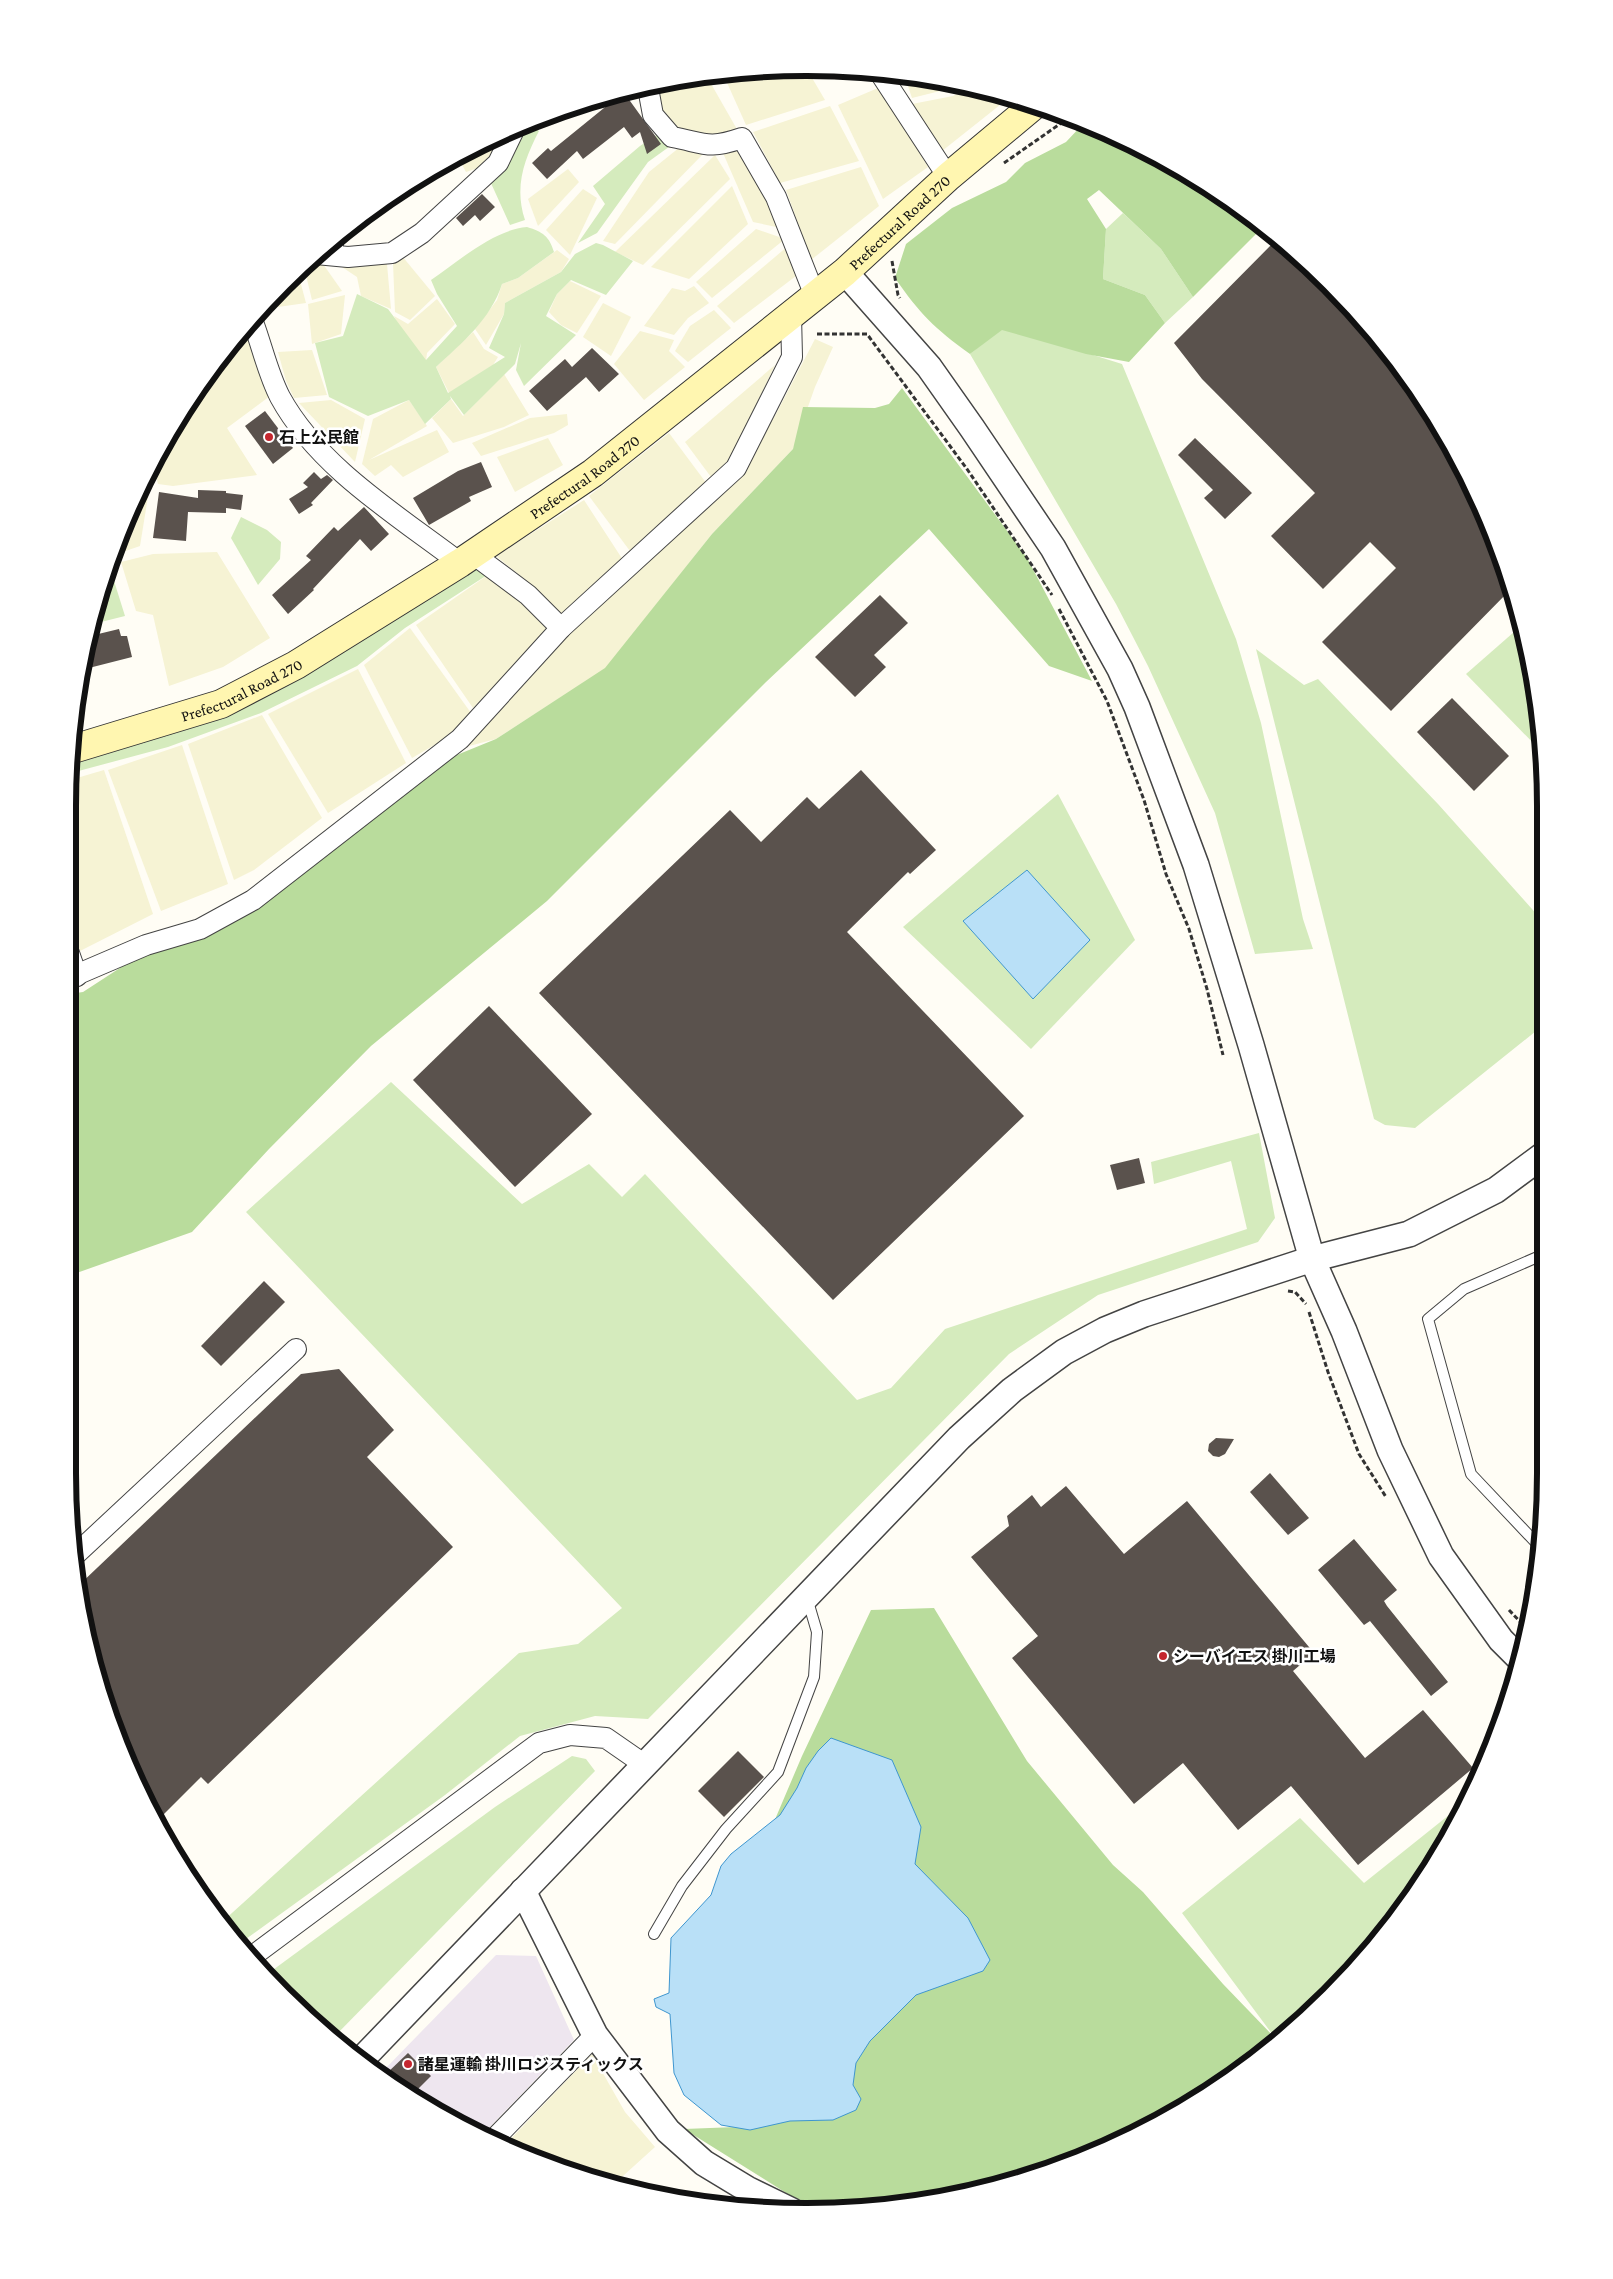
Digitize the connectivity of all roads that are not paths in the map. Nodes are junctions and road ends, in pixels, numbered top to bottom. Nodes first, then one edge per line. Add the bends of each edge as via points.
1 (885, 81) edge
2 (649, 94) edge
3 (1027, 111) edge
4 (509, 140) edge
5 (948, 177) junction
6 (338, 247) edge
7 (845, 272) junction
8 (815, 296) junction
9 (791, 315) junction
10 (255, 328) edge
11 (467, 558) junction
12 (562, 628) junction
13 (79, 747) edge
14 (76, 976) edge
15 (1537, 1160) edge
16 (1537, 1257) edge
17 (1312, 1259) junction
18 (296, 1350) dead end
19 (1533, 1540) edge
20 (80, 1550) edge
21 (807, 1597) junction
22 (1514, 1653) edge
23 (645, 1765) junction
24 (523, 1891) junction
25 (654, 1934) dead end
26 (256, 1953) edge
27 (595, 2035) junction
28 (366, 2055) edge
29 (499, 2134) edge
30 (774, 2202) edge

1 - 5 street
2 - 8 street via 653,115 672,137 705,146 722,145 742,138 776,198
3 - 5 main road, Prefectural Road 270
4 - 6 street via 498,162 422,233 392,253
5 - 7 main road, Prefectural Road 270
7 - 8 main road, Prefectural Road 270
7 - 17 street via 929,367 977,436 1053,548 1120,669 1196,865
8 - 9 main road, Prefectural Road 270
9 - 11 main road, Prefectural Road 270 via 593,473
9 - 12 street via 792,356 736,468
10 - 11 street via 279,395 301,430 328,461
11 - 12 street via 528,595
11 - 13 main road, Prefectural Road 270 via 296,665 221,704
12 - 14 street via 460,739 253,900 200,929 146,945
15 - 17 street via 1496,1190 1409,1234
16 - 19 lane via 1464,1289 1428,1319 1471,1474
17 - 21 street via 1144,1314 1064,1352 1012,1390 960,1438
17 - 22 street via 1390,1450 1441,1556 1501,1640
18 - 20 street
21 - 23 street
21 - 25 lane via 816,1632 814,1677 778,1772 726,1829 688,1879
23 - 24 street
23 - 26 street via 606,1738 570,1734 539,1743
24 - 27 street
24 - 28 street
27 - 29 street
27 - 30 street via 668,2131 697,2157 747,2189

